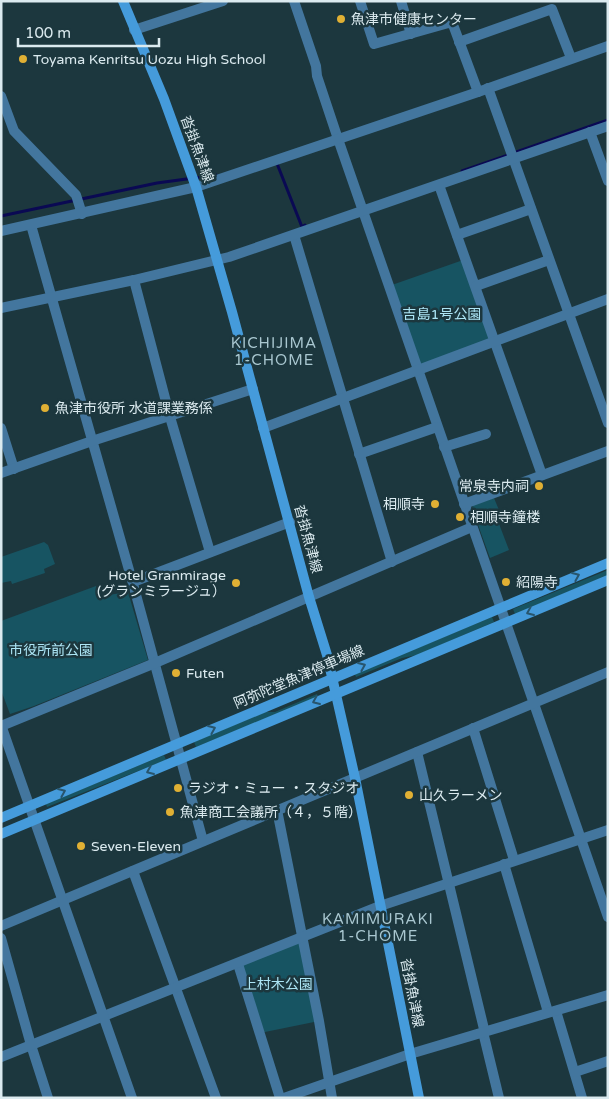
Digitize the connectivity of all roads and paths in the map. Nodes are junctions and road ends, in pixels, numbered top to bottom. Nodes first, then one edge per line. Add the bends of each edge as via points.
1 (123, 1) edge
2 (223, 1) edge
3 (294, 1) edge
4 (360, 1) edge
5 (401, 1) edge
6 (134, 30) junction
7 (411, 34) junction
8 (459, 42) junction
9 (608, 46) edge
10 (571, 58) junction
11 (488, 88) junction
12 (478, 92) junction
13 (1, 96) edge
14 (608, 126) edge
15 (590, 132) junction
16 (338, 139) junction
17 (513, 158) junction
18 (608, 181) edge
19 (439, 185) junction
20 (196, 186) junction
21 (531, 209) junction
22 (363, 211) junction
23 (82, 214) junction
24 (31, 225) junction
25 (1, 231) edge
26 (294, 235) junction
27 (457, 235) junction
28 (217, 260) junction
29 (550, 260) junction
30 (134, 280) junction
31 (476, 286) junction
32 (52, 298) junction
33 (608, 299) edge
34 (1, 308) edge
35 (568, 314) junction
36 (495, 341) junction
37 (418, 370) junction
38 (253, 389) junction
39 (342, 398) junction
40 (170, 417) junction
41 (608, 423) edge
42 (437, 427) junction
43 (1, 428) edge
44 (263, 428) junction
45 (486, 434) dead end
46 (92, 441) junction
47 (444, 447) junction
48 (608, 450) edge
49 (359, 454) junction
50 (14, 469) junction
51 (1, 473) edge
52 (542, 475) junction
53 (464, 504) junction
54 (290, 522) junction
55 (472, 527) junction
56 (210, 552) junction
57 (392, 562) junction
58 (608, 563) edge
59 (608, 580) edge
60 (133, 582) junction
61 (309, 597) junction
62 (500, 608) junction
63 (505, 623) junction
64 (155, 663) junction
65 (608, 672) edge
66 (332, 678) junction
67 (336, 693) junction
68 (533, 703) junction
69 (1, 725) edge
70 (473, 728) junction
71 (178, 743) junction
72 (417, 752) junction
73 (182, 758) junction
74 (355, 778) junction
75 (30, 805) junction
76 (277, 810) junction
77 (1, 818) edge
78 (35, 820) junction
79 (608, 830) edge
80 (1, 834) edge
81 (580, 839) junction
82 (203, 841) junction
83 (509, 862) junction
84 (133, 871) junction
85 (448, 883) junction
86 (62, 900) junction
87 (380, 906) junction
88 (608, 917) edge
89 (1, 926) edge
90 (302, 936) junction
91 (1, 938) edge
92 (238, 964) junction
93 (174, 988) junction
94 (608, 994) edge
95 (552, 1012) junction
96 (104, 1016) junction
97 (483, 1032) junction
98 (31, 1045) junction
99 (410, 1054) junction
100 (1, 1057) edge
101 (608, 1061) edge
102 (574, 1072) junction
103 (329, 1083) junction
104 (48, 1098) edge
105 (132, 1098) edge
106 (216, 1098) edge
107 (280, 1098) edge
108 (284, 1098) edge
109 (332, 1098) edge
110 (419, 1098) edge
111 (499, 1098) edge
112 (582, 1098) edge

1 - 6 main road, 沓掛魚津線
2 - 6 street
3 - 16 street
4 - 7 street via 374,44
5 - 7 street
6 - 20 main road, 沓掛魚津線
7 - 8 street via 452,22
8 - 10 street via 552,9
8 - 12 street
9 - 10 street
10 - 11 street
11 - 12 street
11 - 17 street
12 - 16 street
13 - 23 street via 14,131 76,195
14 - 15 street
15 - 17 street
15 - 18 street
16 - 20 street
16 - 22 street
17 - 19 street
17 - 21 street
19 - 22 street
19 - 27 street
20 - 23 street
20 - 28 main road, 沓掛魚津線
21 - 27 street
21 - 29 street
22 - 26 street
22 - 37 street
23 - 24 street
24 - 25 street
24 - 32 street
26 - 28 street
26 - 39 street
27 - 31 street
28 - 30 street
28 - 38 main road, 沓掛魚津線
29 - 31 street
29 - 35 street
30 - 32 street
30 - 40 street
31 - 36 street
32 - 34 street
32 - 46 street
33 - 35 street
35 - 36 street
35 - 41 street
36 - 37 street
36 - 52 street
37 - 39 street
37 - 42 street
38 - 40 street
38 - 44 main road, 沓掛魚津線
39 - 44 street
39 - 49 street
40 - 46 street
40 - 56 street
42 - 47 street
42 - 49 street
43 - 50 street
44 - 54 main road, 沓掛魚津線
45 - 47 street
46 - 50 street
46 - 60 street
47 - 53 street
48 - 52 street
49 - 57 street
50 - 51 street
52 - 53 street
53 - 55 street
54 - 56 street
54 - 61 main road, 沓掛魚津線
55 - 57 street
55 - 62 street
56 - 60 street
57 - 61 street
62 -> 58 main road, 阿弥陀堂魚津停車場線
59 -> 63 main road, 阿弥陀堂魚津停車場線
60 - 64 street
61 - 64 street
61 - 66 main road, 沓掛魚津線
62 - 63 street
66 -> 62 main road, 阿弥陀堂魚津停車場線
63 - 67 main road, 阿弥陀堂魚津停車場線
63 - 68 street
64 - 69 street
64 - 71 street
65 - 68 street
66 - 67 main road, 沓掛魚津線
71 -> 66 main road, 阿弥陀堂魚津停車場線
67 -> 73 main road, 阿弥陀堂魚津停車場線
67 - 74 main road, 沓掛魚津線
68 - 70 street
68 - 81 street
69 - 75 street
70 - 72 street
70 - 83 street
71 - 73 street
75 -> 71 main road, 阿弥陀堂魚津停車場線
72 - 74 street
72 - 85 street
73 -> 78 main road, 阿弥陀堂魚津停車場線
73 - 82 street
74 - 76 street
74 - 87 main road, 沓掛魚津線
75 - 77 main road, 阿弥陀堂魚津停車場線
75 - 78 street
76 - 82 street
76 - 90 street
78 - 80 main road, 阿弥陀堂魚津停車場線
78 - 86 street
79 - 81 street
81 - 83 street
81 - 88 street
82 - 84 street
83 - 85 street
83 - 95 street
84 - 86 street
84 - 93 street
85 - 87 street
85 - 97 street
86 - 89 street
86 - 96 street
87 - 90 street
87 - 99 main road, 沓掛魚津線
90 - 92 street
90 - 103 street
91 - 98 street
92 - 93 street
92 - 107 street
93 - 96 street
93 - 106 street
94 - 95 street
95 - 97 street
95 - 102 street
96 - 98 street
96 - 105 street
97 - 99 street
97 - 111 street
98 - 100 street
98 - 104 street
99 - 103 street
99 - 110 main road, 沓掛魚津線
101 - 102 street
102 - 112 street
103 - 108 street
103 - 109 street

